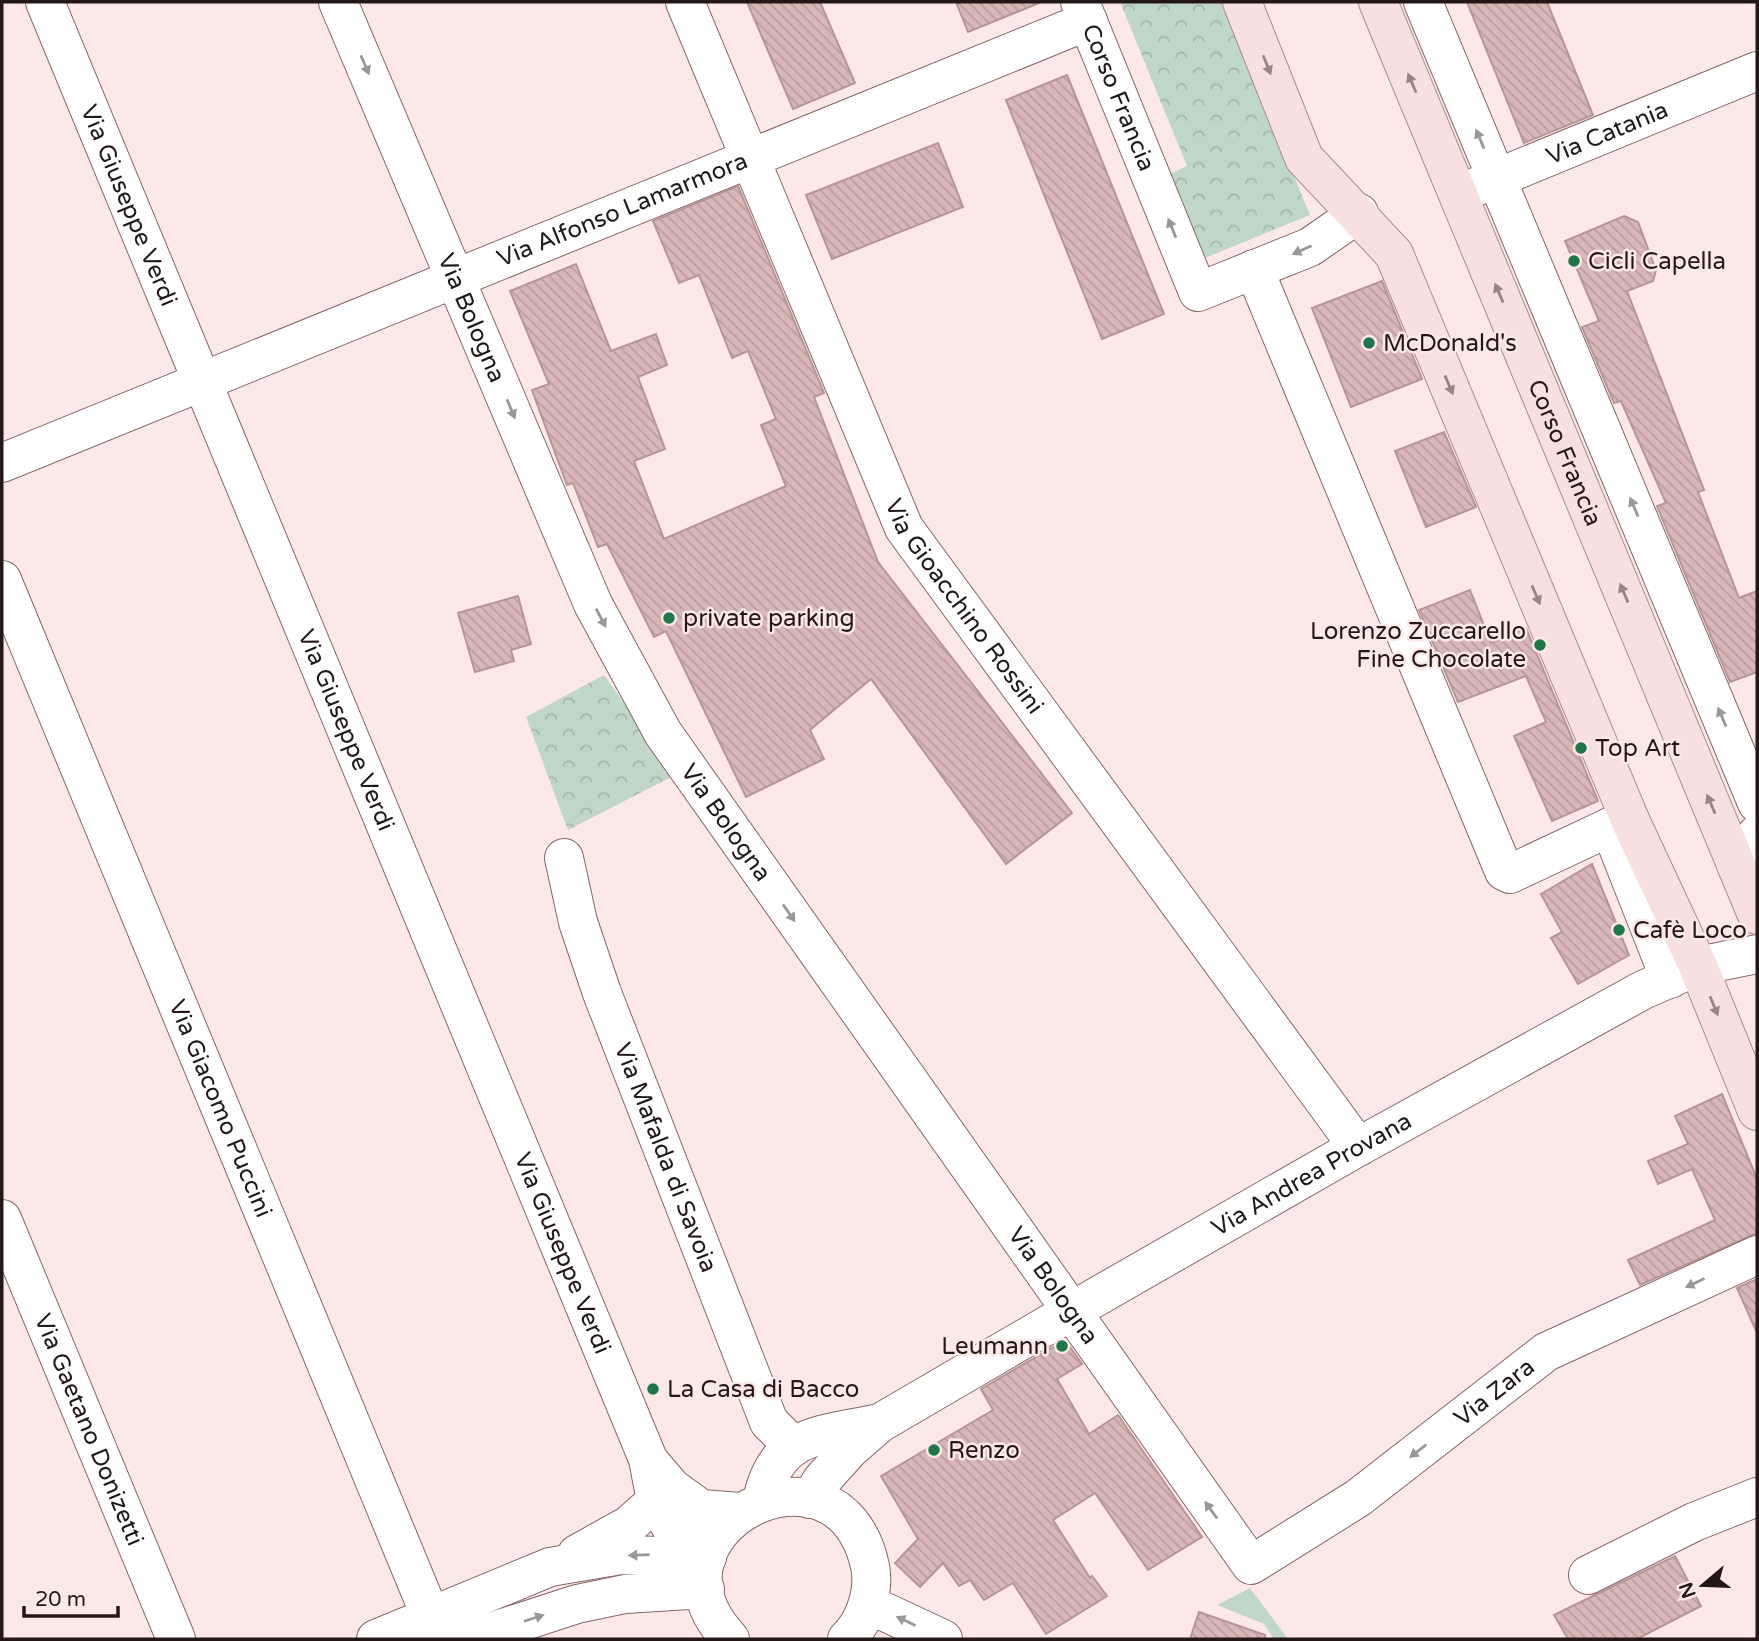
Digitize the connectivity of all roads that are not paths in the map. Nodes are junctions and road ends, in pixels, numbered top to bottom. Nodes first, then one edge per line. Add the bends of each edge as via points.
1 (45, 2) edge
2 (338, 2) edge
3 (685, 2) edge
4 (1242, 2) edge
5 (1378, 2) edge
6 (1423, 2) edge
7 (1084, 12) edge
8 (1757, 71) edge
9 (750, 160) junction
10 (1497, 179) junction
11 (1459, 195) junction
12 (1359, 213) junction
13 (1254, 269) junction
14 (455, 276) junction
15 (202, 380) junction
16 (2, 463) edge
17 (2, 580) edge
18 (1757, 803) edge
19 (1620, 823) junction
20 (1757, 834) edge
21 (564, 858) dead end
22 (1737, 867) junction
23 (1757, 915) edge
24 (1757, 954) edge
25 (1684, 973) junction
26 (1757, 1111) edge
27 (1358, 1147) junction
28 (2, 1219) edge
29 (1757, 1255) edge
30 (11, 1269) edge
31 (1070, 1312) junction
32 (880, 1423) junction
33 (793, 1446) junction
34 (648, 1459) junction
35 (1757, 1497) edge
36 (810, 1499) junction
37 (656, 1501) junction
38 (751, 1506) junction
39 (1251, 1565) joint
40 (552, 1567) junction
41 (706, 1573) junction
42 (1588, 1575) dead end
43 (868, 1604) junction
44 (435, 1627) edge
45 (176, 1639) edge
46 (376, 1639) edge
47 (469, 1639) edge
48 (730, 1639) edge
49 (847, 1639) edge
50 (943, 1639) edge

1 - 15 street, Via Giuseppe Verdi
2 -> 14 street, Via Bologna
3 - 9 street, Via Gioacchino Rossini
4 -> 12 main road via 1304,158
11 -> 5 main road, Corso Francia
10 -> 6 street, Corso Francia
7 - 9 street, Via Alfonso Lamarmora
13 -> 7 street, Corso Francia via 1198,292
8 - 10 street, Via Catania
9 - 14 street, Via Alfonso Lamarmora
9 - 27 street, Via Gioacchino Rossini via 904,528
10 - 11 street, Via Catania
18 -> 10 street, Corso Francia
22 -> 11 main road, Corso Francia
12 -> 13 street, Corso Francia via 1310,247
12 -> 19 main road via 1394,254
13 - 19 street via 1504,871 1510,874
14 - 15 street, Via Alfonso Lamarmora
14 -> 31 street, Via Bologna via 593,604 663,733
15 - 16 street, Via Alfonso Lamarmora
15 - 34 street, Via Giuseppe Verdi
17 - 44 street, Via Giacomo Puccini
19 - 25 main road
20 - 22 street
21 - 33 street, Via Mafalda di Savoia via 578,922 602,993 769,1422
22 - 23 main road, Corso Francia
24 - 25 street, Via Andrea Provana
25 -> 26 main road
25 - 27 street, Via Andrea Provana via 1643,990
27 - 31 street, Via Andrea Provana
28 - 30 street, Via Gaetano Donizetti
29 -> 39 street, Via Zara via 1546,1352 1357,1498
30 - 45 street, Via Gaetano Donizetti
31 - 32 street, Via Andrea Provana
39 -> 31 street, Via Bologna
32 - 33 street, Via Andrea Provana
32 - 36 street, Via Andrea Provana via 849,1450
33 - 38 street via 778,1458
34 - 37 street, Via Giuseppe Verdi
34 - 38 street, Via Giuseppe Verdi via 672,1488 701,1510
35 - 42 street via 1694,1522
36 - 38 street, Via Giuseppe Verdi via 786,1497
36 - 43 street via 829,1507 859,1536 871,1572
37 - 40 street via 629,1525
37 - 41 street, Via Giuseppe Verdi
38 - 41 street via 719,1533
41 -> 40 street via 621,1555
40 - 44 street
47 -> 41 street via 577,1604
41 - 48 street via 711,1613
43 - 49 street
50 -> 43 street
44 - 46 street

